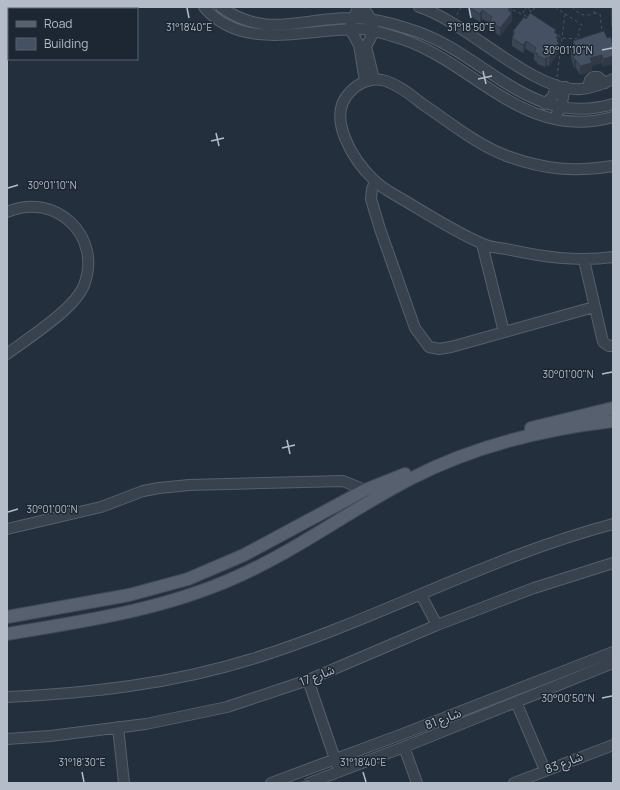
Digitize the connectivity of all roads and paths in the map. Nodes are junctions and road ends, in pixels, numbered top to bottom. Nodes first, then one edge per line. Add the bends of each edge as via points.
1 (204, 7) edge
2 (221, 7) edge
3 (359, 7) edge
4 (363, 7) edge
5 (419, 7) edge
6 (509, 7) edge
7 (526, 7) edge
8 (535, 7) edge
9 (554, 7) edge
10 (572, 7) edge
11 (596, 7) edge
12 (594, 13) junction
13 (522, 14) junction
14 (566, 14) junction
15 (353, 18) junction
16 (529, 18) edge
17 (371, 19) junction
18 (350, 29) junction
19 (374, 31) junction
20 (556, 34) edge
21 (603, 34) edge
22 (562, 38) junction
23 (580, 39) junction
24 (581, 42) edge
25 (370, 80) junction
26 (609, 81) edge
27 (561, 86) junction
28 (545, 104) junction
29 (613, 104) edge
30 (559, 107) junction
31 (529, 112) junction
32 (613, 117) edge
33 (613, 166) edge
34 (376, 182) junction
35 (7, 212) edge
36 (482, 244) junction
37 (613, 257) edge
38 (584, 260) junction
39 (594, 307) junction
40 (504, 332) junction
41 (613, 346) edge
42 (7, 354) edge
43 (613, 408) edge
44 (613, 422) edge
45 (365, 490) junction
46 (613, 524) edge
47 (7, 529) edge
48 (612, 567) edge
49 (421, 595) junction
50 (7, 617) edge
51 (437, 625) junction
52 (7, 634) edge
53 (613, 652) edge
54 (613, 663) edge
55 (308, 680) junction
56 (7, 697) edge
57 (516, 702) junction
58 (462, 711) junction
59 (467, 722) junction
60 (118, 727) junction
61 (7, 738) edge
62 (613, 745) edge
63 (404, 747) junction
64 (335, 760) junction
65 (545, 770) junction
66 (340, 771) junction
67 (124, 783) edge
68 (271, 783) edge
69 (308, 783) edge
70 (416, 783) edge
71 (514, 783) edge

1 - 18 street via 222,22 238,30 255,34 274,36
2 - 15 street via 248,22 269,26
3 - 15 street
4 - 17 street
5 - 27 street via 441,17 530,73
6 - 13 path
7 - 8 path via 533,11
7 - 13 path
9 - 14 path
10 - 12 path via 584,15 590,16
11 - 12 path
12 - 21 path via 600,14
13 - 16 path
14 - 22 path
14 - 23 path via 582,24 578,32
15 - 17 street
15 - 18 street
17 - 19 street
17 - 28 street via 434,39 521,94
18 - 19 street
18 - 25 street via 359,45
19 - 25 street via 366,47
19 - 31 street via 396,36 432,52
20 - 22 path
22 - 23 path
22 - 27 path
23 - 24 path
25 - 33 street via 387,82 403,90 480,142 505,155 552,169 585,170
25 - 34 street via 350,91 344,98 340,121 350,149 360,165
26 - 27 street via 580,89
27 - 28 street
27 - 30 street
28 - 30 street
29 - 30 street via 576,110
30 - 31 street via 560,111 556,113 536,108
31 - 32 street via 574,122
34 - 36 street
34 - 40 street via 371,199 415,328 421,338 429,347 439,349
35 - 42 street via 16,207 30,205 47,207 62,214 84,239 88,256 84,285 77,297 66,309
36 - 38 street via 529,255
36 - 40 street
37 - 38 street
38 - 39 street
39 - 40 street
39 - 41 street via 603,342 605,345
43 - 45 main road via 483,442
44 - 52 main road via 524,438 478,451 433,468 411,478 273,560 197,593 124,614
45 - 47 street via 343,481 174,486 143,491 101,506
45 - 50 main road via 244,555 188,579 129,595
46 - 49 street via 516,555
48 - 51 street, شارع 17 via 534,588
49 - 51 street
49 - 56 street via 300,643 251,660 201,673 99,691
51 - 55 street, شارع 17
53 - 58 street, شارع 81
54 - 57 street, شارع 81
55 - 60 street, شارع 17 via 221,708 173,719
55 - 64 street
57 - 59 street, شارع 81
57 - 65 street
58 - 59 street
58 - 64 street, شارع 81
59 - 63 street, شارع 81
60 - 61 street, شارع 17
60 - 67 street
62 - 65 street, شارع 83
63 - 66 street, شارع 81
63 - 70 street
64 - 66 street
64 - 68 street, شارع 81
65 - 71 street, شارع 83
66 - 69 street, شارع 81

